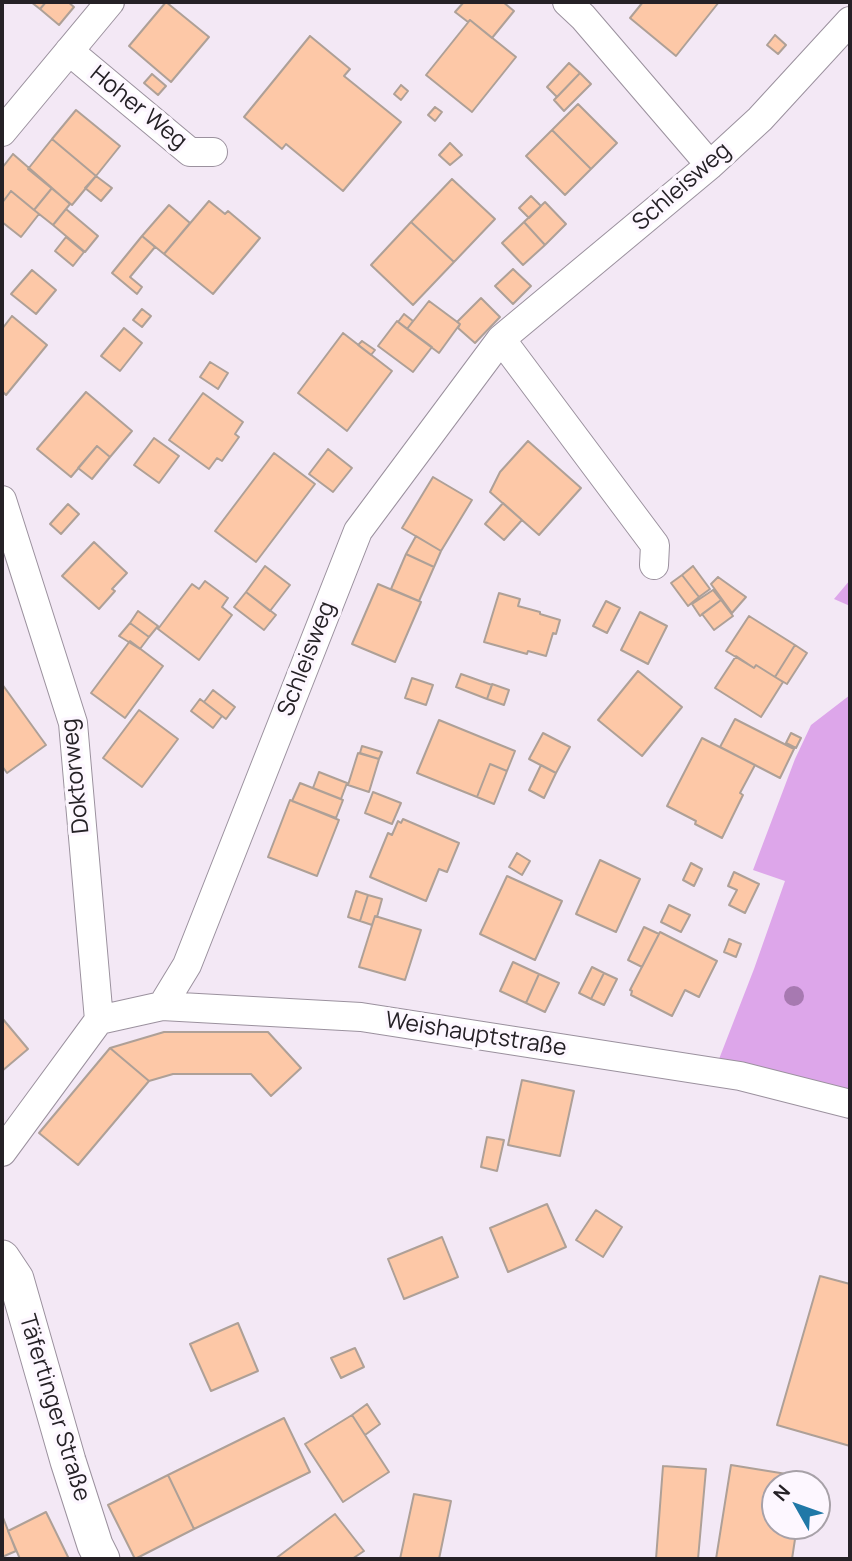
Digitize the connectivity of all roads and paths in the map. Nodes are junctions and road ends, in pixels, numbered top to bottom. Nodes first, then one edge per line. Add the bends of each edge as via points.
1 (110, 2) edge
2 (582, 7) edge
3 (850, 21) edge
4 (69, 51) junction
5 (2, 132) edge
6 (213, 152) dead end
7 (710, 165) junction
8 (501, 339) junction
9 (2, 500) edge
10 (654, 565) dead end
11 (162, 1006) junction
12 (99, 1020) junction
13 (850, 1104) edge
14 (2, 1152) edge
15 (2, 1258) edge
16 (102, 1559) edge

1 - 4 street, Hoher Weg
2 - 7 street
3 - 7 street, Schleisweg via 760,119
4 - 5 street, Hoher Weg
4 - 6 street, Hoher Weg via 190,152
7 - 8 street, Schleisweg
8 - 10 street via 655,545
8 - 11 street, Schleisweg via 358,531 187,965
9 - 12 street, Doktorweg via 73,723
11 - 12 street, Weishauptstraße
11 - 13 street, Weishauptstraße via 360,1017 740,1076
12 - 14 street
15 - 16 street, Täfertinger Straße via 16,1279 68,1461

